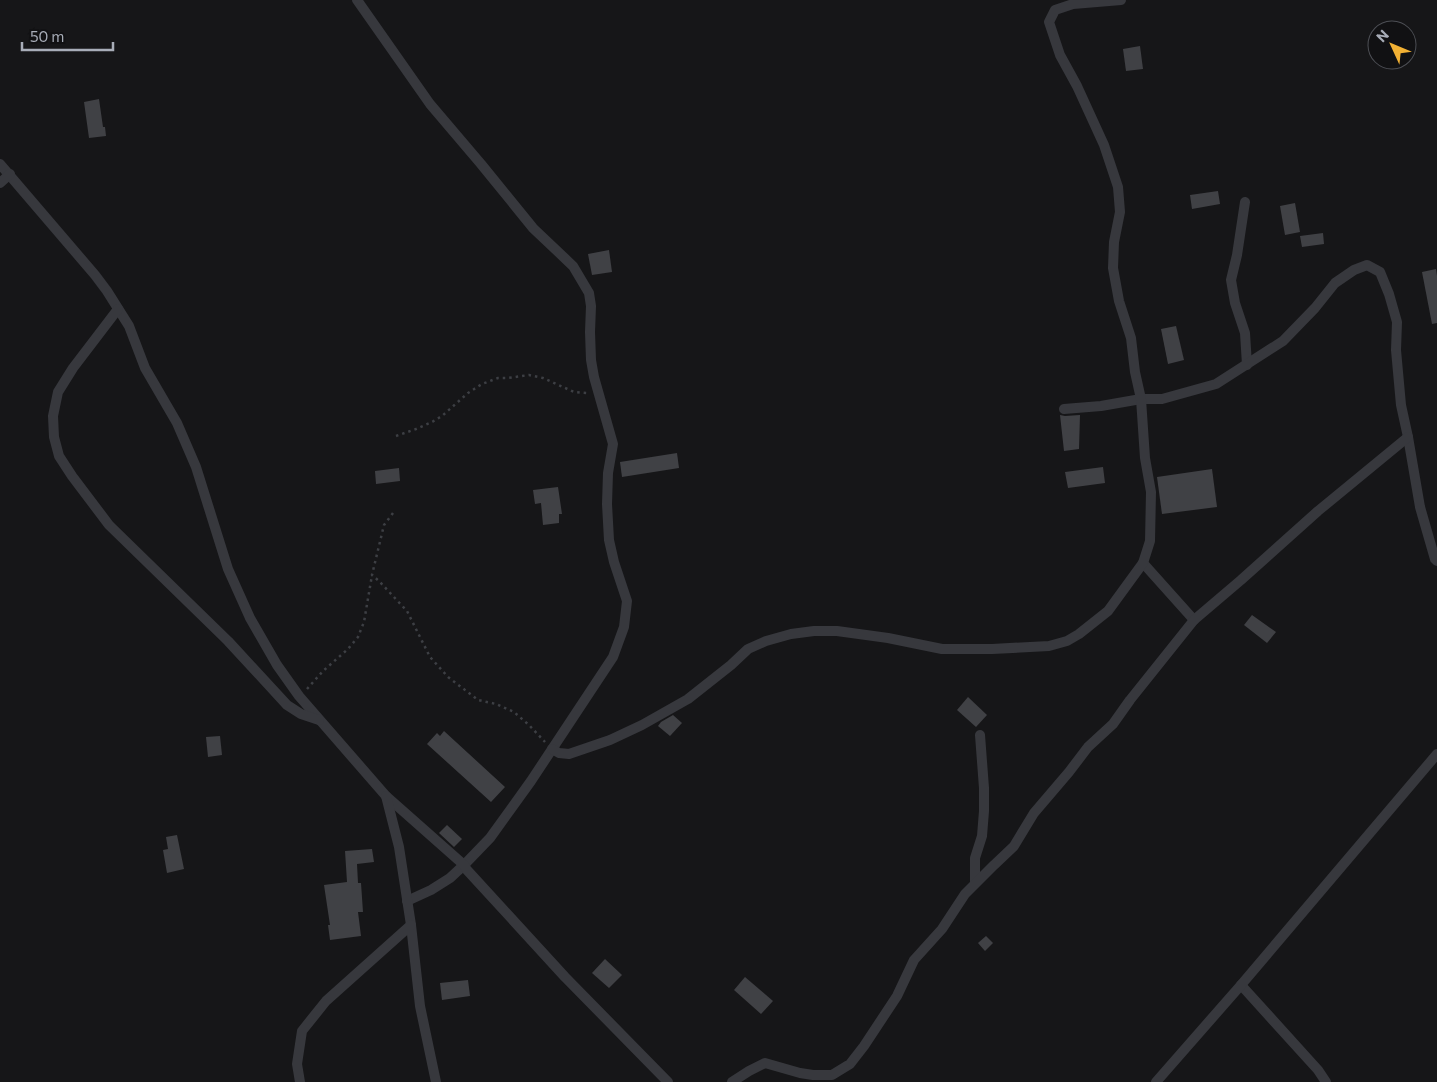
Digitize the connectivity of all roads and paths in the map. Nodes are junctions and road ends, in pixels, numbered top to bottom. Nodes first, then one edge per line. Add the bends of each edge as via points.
1 (357, 0) edge
2 (1121, 0) edge
3 (0, 164) edge
4 (10, 174) junction
5 (0, 183) edge
6 (1245, 202) dead end
7 (118, 309) junction
8 (1246, 365) junction
9 (599, 394) junction
10 (1141, 400) junction
11 (1064, 409) dead end
12 (396, 436) dead end
13 (1408, 437) junction
14 (393, 513) dead end
15 (1437, 561) edge
16 (1143, 563) junction
17 (372, 575) junction
18 (1194, 620) junction
19 (299, 696) junction
20 (320, 720) junction
21 (980, 735) dead end
22 (552, 749) junction
23 (1437, 754) edge
24 (386, 796) junction
25 (464, 865) junction
26 (975, 883) junction
27 (407, 901) junction
28 (411, 925) junction
29 (1241, 985) junction
30 (300, 1082) edge
31 (436, 1082) edge
32 (668, 1082) edge
33 (732, 1082) edge
34 (1156, 1082) edge
35 (1326, 1082) edge

1 - 9 street via 430,104 533,228 573,266 584,282 591,306 591,360
2 - 10 street via 1073,4 1055,10 1049,22 1060,54 1104,145 1118,187 1120,212 1113,268 1131,338
3 - 4 street
4 - 5 street
4 - 7 street via 95,275
6 - 8 street via 1231,280 1245,333
7 - 19 street via 196,467 228,569 250,618
7 - 20 street via 58,392 53,416 59,456 110,525 222,634 287,705
8 - 10 street via 1216,384 1162,399
8 - 13 street via 1283,341 1335,284 1367,265 1380,272 1397,322 1401,405
9 - 12 path via 574,392 529,375 498,378 468,393 432,422
9 - 22 street via 613,444 608,474 609,540 627,601 624,627 613,657
10 - 11 street
10 - 16 street via 1151,492 1150,541
13 - 15 street via 1420,507
13 - 18 street
14 - 17 path via 384,525
16 - 18 street
16 - 22 street via 1108,611 1078,634 1058,644 942,649 837,631 791,634 748,649 688,698 642,725 569,754
17 - 19 path via 364,622 358,637
17 - 22 path via 407,611 430,657 448,677 478,700 514,712
18 - 26 street via 1113,724 1088,747 1034,813 1014,846
19 - 20 street
20 - 24 street
21 - 26 street via 984,811
22 - 25 street via 490,838
23 - 29 street
24 - 25 street
24 - 27 street via 399,847
25 - 27 street via 450,878
25 - 32 street via 565,978
26 - 33 street via 942,929 914,960 898,996 850,1064 832,1075 813,1075 765,1063
27 - 28 street
28 - 30 street via 326,1001 302,1030 297,1064
28 - 31 street via 420,1006
29 - 34 street
29 - 35 street

